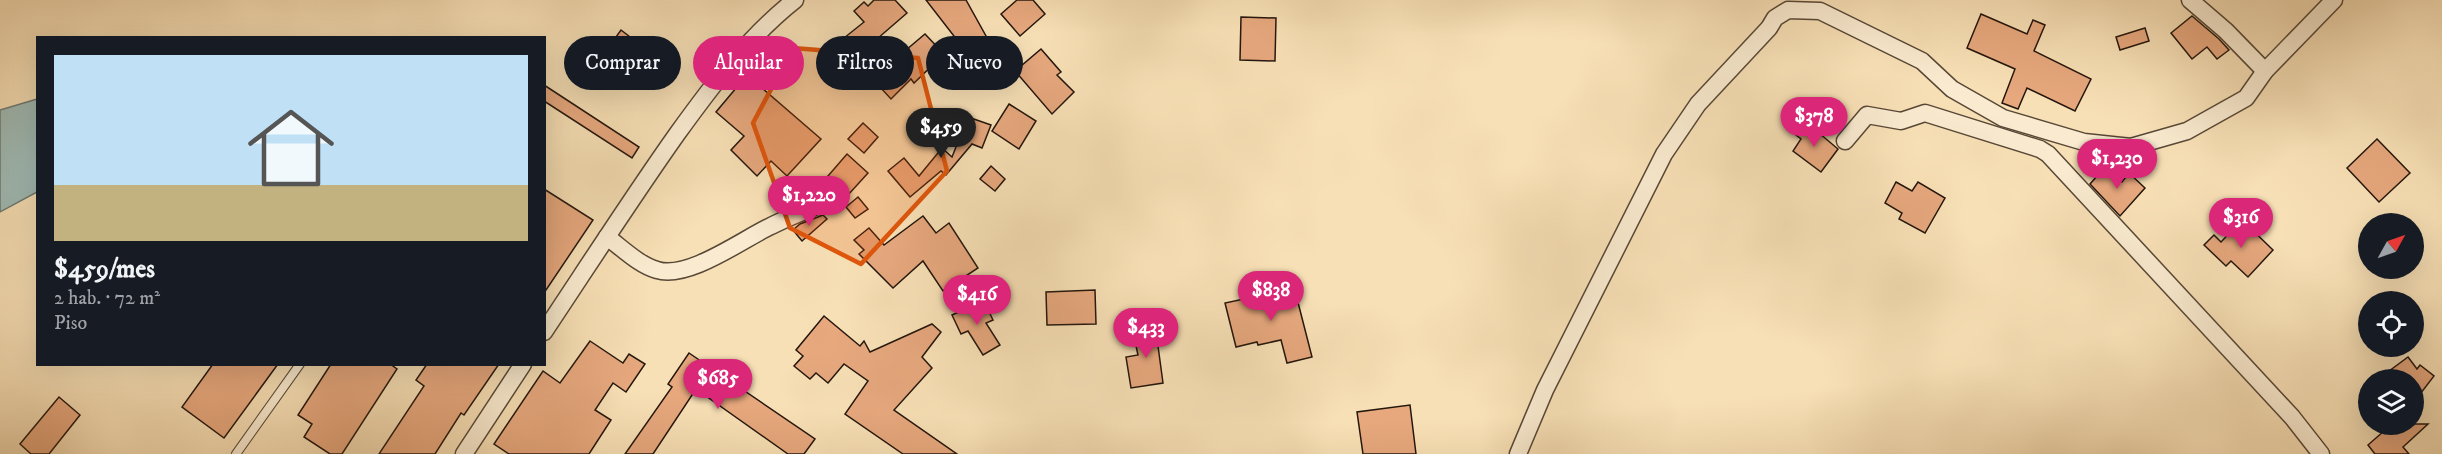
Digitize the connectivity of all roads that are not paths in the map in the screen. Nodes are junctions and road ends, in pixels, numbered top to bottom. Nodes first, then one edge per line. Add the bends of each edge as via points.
1 (795, 0) edge
2 (2190, 0) edge
3 (2334, 0) edge
4 (2265, 71) junction
5 (1845, 141) dead end
6 (821, 204) dead end
7 (607, 237) junction
8 (546, 329) edge
9 (299, 366) edge
10 (522, 366) edge
11 (236, 454) edge
12 (464, 454) edge
13 (1518, 454) edge
14 (2321, 454) edge

1 - 7 street via 737,56 705,96
2 - 4 street
3 - 4 street
4 - 13 street via 2246,98 2187,131 2131,147 2084,142 2003,118 1952,89 1922,61 1820,11 1788,10 1775,18 1698,104 1664,154 1545,390
5 - 14 street via 1868,115 1901,121 1925,113 2048,154 2292,417
6 - 7 street via 769,227 715,258 669,271 647,266
7 - 8 street
9 - 11 lane
10 - 12 street

